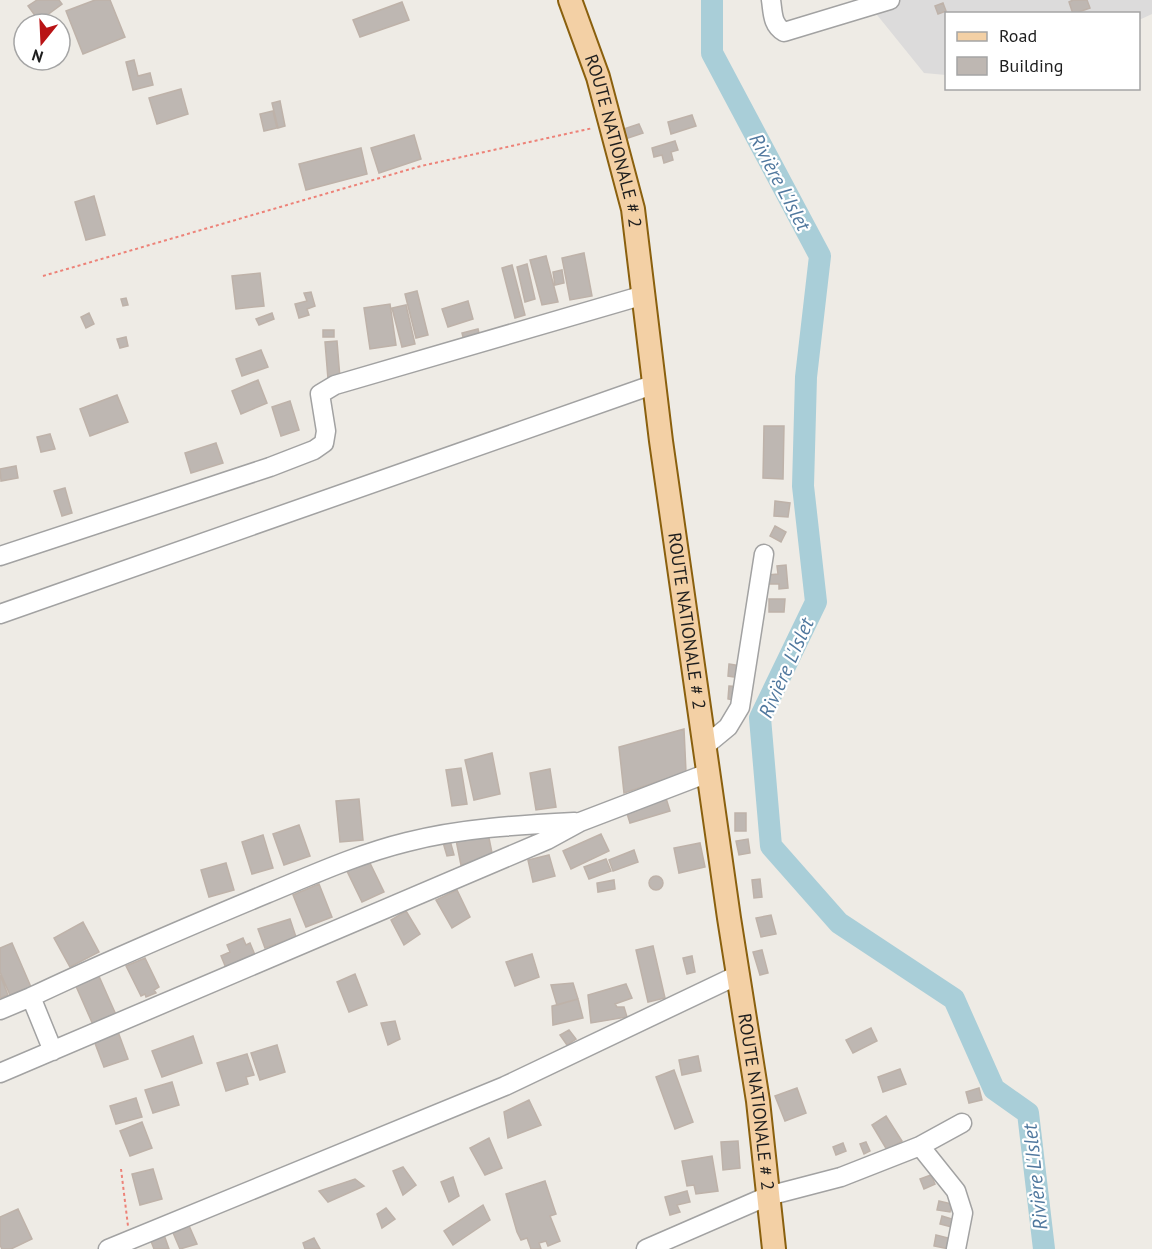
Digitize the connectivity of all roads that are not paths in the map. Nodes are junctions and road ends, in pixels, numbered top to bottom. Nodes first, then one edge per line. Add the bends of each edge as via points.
1 (570, 0) edge
2 (771, 0) edge
3 (890, 0) edge
4 (644, 295) junction
5 (655, 384) junction
6 (764, 554) dead end
7 (0, 556) edge
8 (0, 614) edge
9 (705, 746) junction
10 (708, 773) junction
11 (580, 822) junction
12 (738, 975) junction
13 (32, 997) junction
14 (0, 1010) edge
15 (53, 1051) junction
16 (0, 1073) edge
17 (962, 1123) dead end
18 (920, 1146) junction
19 (768, 1196) junction
20 (108, 1249) edge
21 (646, 1249) edge
22 (774, 1249) edge
23 (956, 1249) edge

1 - 4 main road, ROUTE NATIONALE # 2 via 598,77 633,209
2 - 3 street via 774,22 784,32
4 - 5 main road, ROUTE NATIONALE # 2
4 - 7 street via 335,385 320,394 326,431 324,443 314,450
5 - 8 street
5 - 9 main road, ROUTE NATIONALE # 2
6 - 9 street via 740,707 728,727
9 - 10 main road, ROUTE NATIONALE # 2
10 - 11 street
10 - 12 main road, ROUTE NATIONALE # 2
11 - 13 street via 454,833 365,854
11 - 15 street via 547,840
12 - 19 main road, ROUTE NATIONALE # 2
12 - 20 street via 505,1086
13 - 14 street
13 - 15 street
15 - 16 street
17 - 18 street
18 - 19 street via 841,1178
18 - 23 street via 956,1191 963,1213
19 - 21 street
19 - 22 main road, ROUTE NATIONALE # 2

